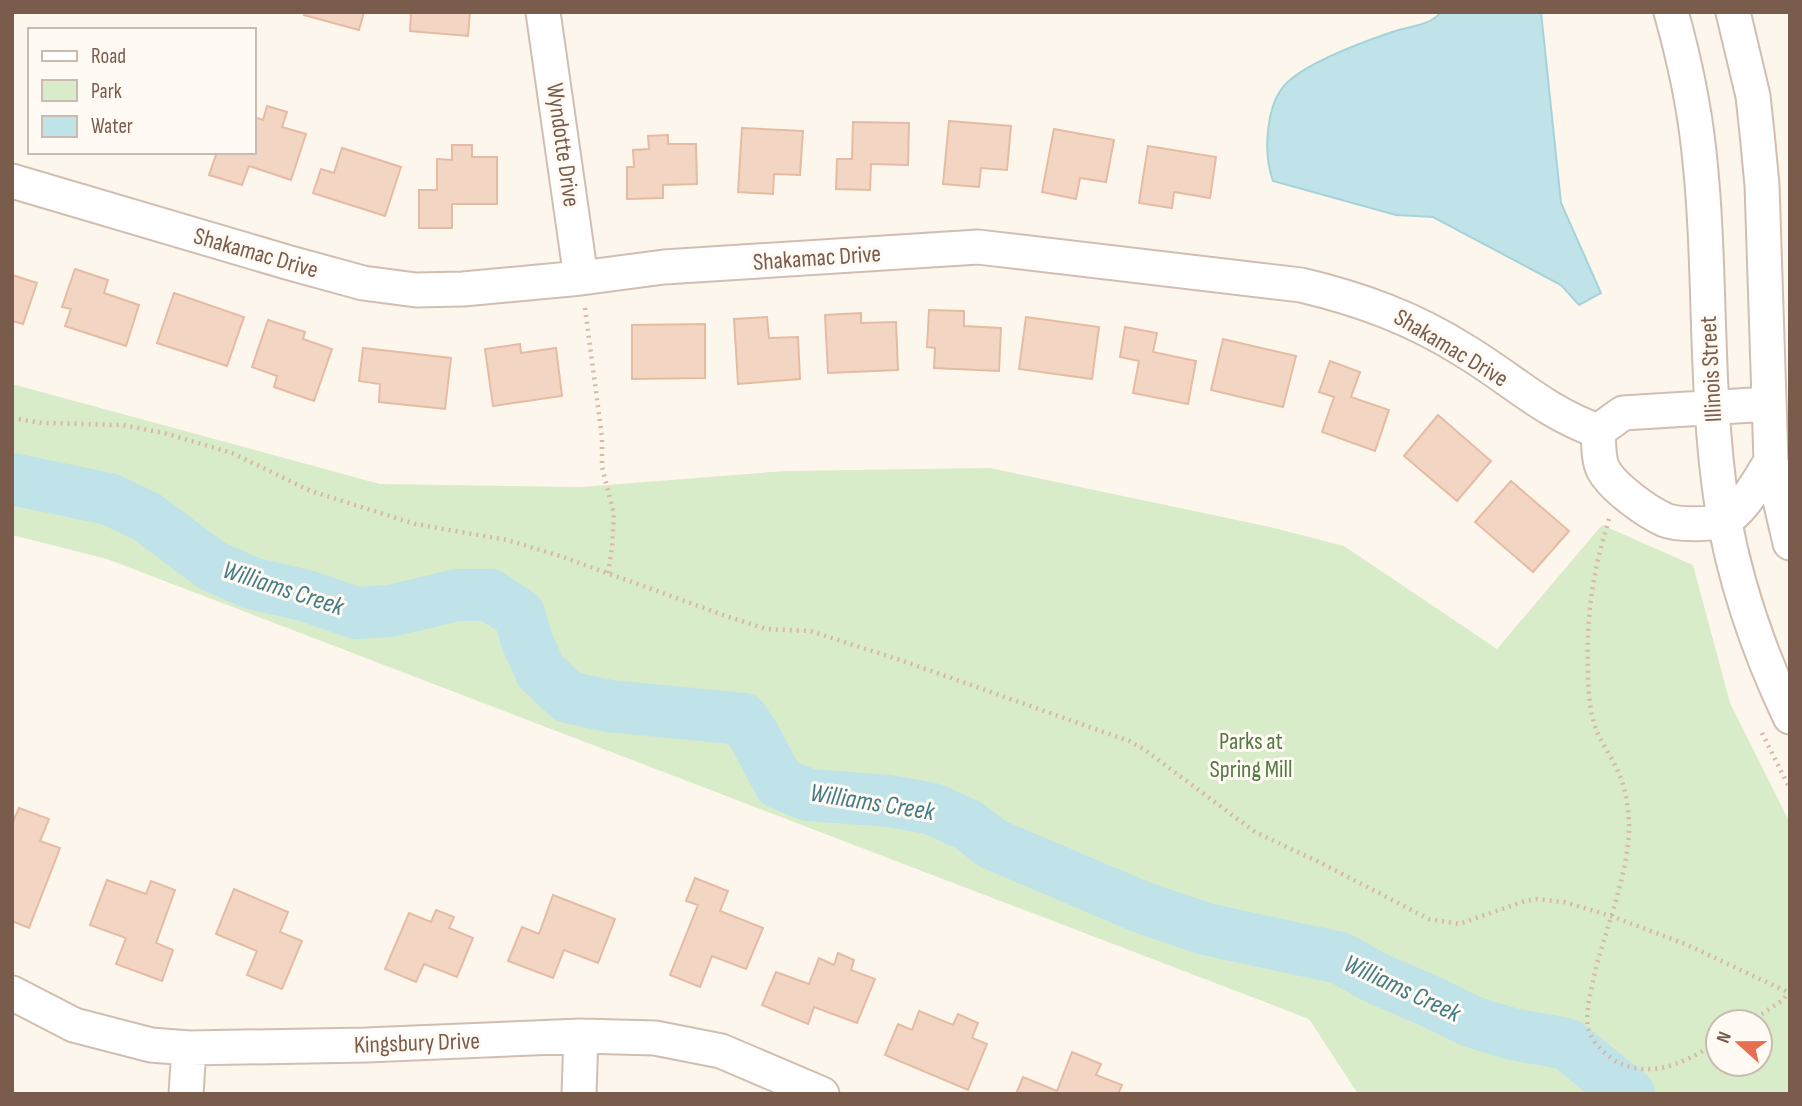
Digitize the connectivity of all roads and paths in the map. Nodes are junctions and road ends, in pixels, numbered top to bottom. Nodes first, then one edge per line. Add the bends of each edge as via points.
1 (544, 12) edge
2 (1671, 12) edge
3 (1733, 12) edge
4 (12, 181) edge
5 (581, 278) junction
6 (1769, 404) junction
7 (1712, 407) junction
8 (12, 418) edge
9 (1598, 432) junction
10 (1771, 461) junction
11 (1624, 492) junction
12 (1785, 509) edge
13 (1725, 520) junction
14 (1790, 543) edge
15 (608, 574) junction
16 (1790, 717) edge
17 (1611, 916) junction
18 (12, 993) edge
19 (1789, 993) edge
20 (1771, 1008) edge
21 (581, 1036) junction
22 (189, 1048) junction
23 (1704, 1050) edge
24 (186, 1094) edge
25 (579, 1094) edge
26 (822, 1094) edge

1 - 5 street, Wyndotte Drive
2 - 7 street, Illinois Street via 1700,154
3 - 6 street via 1753,96 1760,159
4 - 5 street, Shakamac Drive via 363,283 428,289
5 - 9 street, Shakamac Drive via 664,267 978,247 1301,285 1376,306 1425,327 1538,403
5 - 15 path via 602,467 614,514
6 - 7 street
6 - 10 street
7 - 9 street via 1623,412
7 - 13 street, Illinois Street
8 - 15 path via 122,425 164,433 232,453 311,491 415,524 507,540
9 - 11 street via 1601,467
10 - 12 street
10 - 13 street
11 - 13 street via 1673,522
11 - 17 path via 1600,550 1587,630 1593,720 1617,769 1628,811 1629,834
12 - 13 street
12 - 14 street
13 - 16 street, Illinois Street via 1750,619
15 - 17 path via 766,629 810,631 1129,741 1255,832 1429,919 1459,924 1537,899
17 - 19 path via 1685,944
17 - 23 path via 1589,1008 1592,1038 1617,1062 1659,1069
18 - 22 street, Kingsbury Drive via 74,1025 151,1045
19 - 20 path
21 - 22 street, Kingsbury Drive
21 - 25 street
21 - 26 street, Kingsbury Drive via 655,1038 721,1051
22 - 24 street

